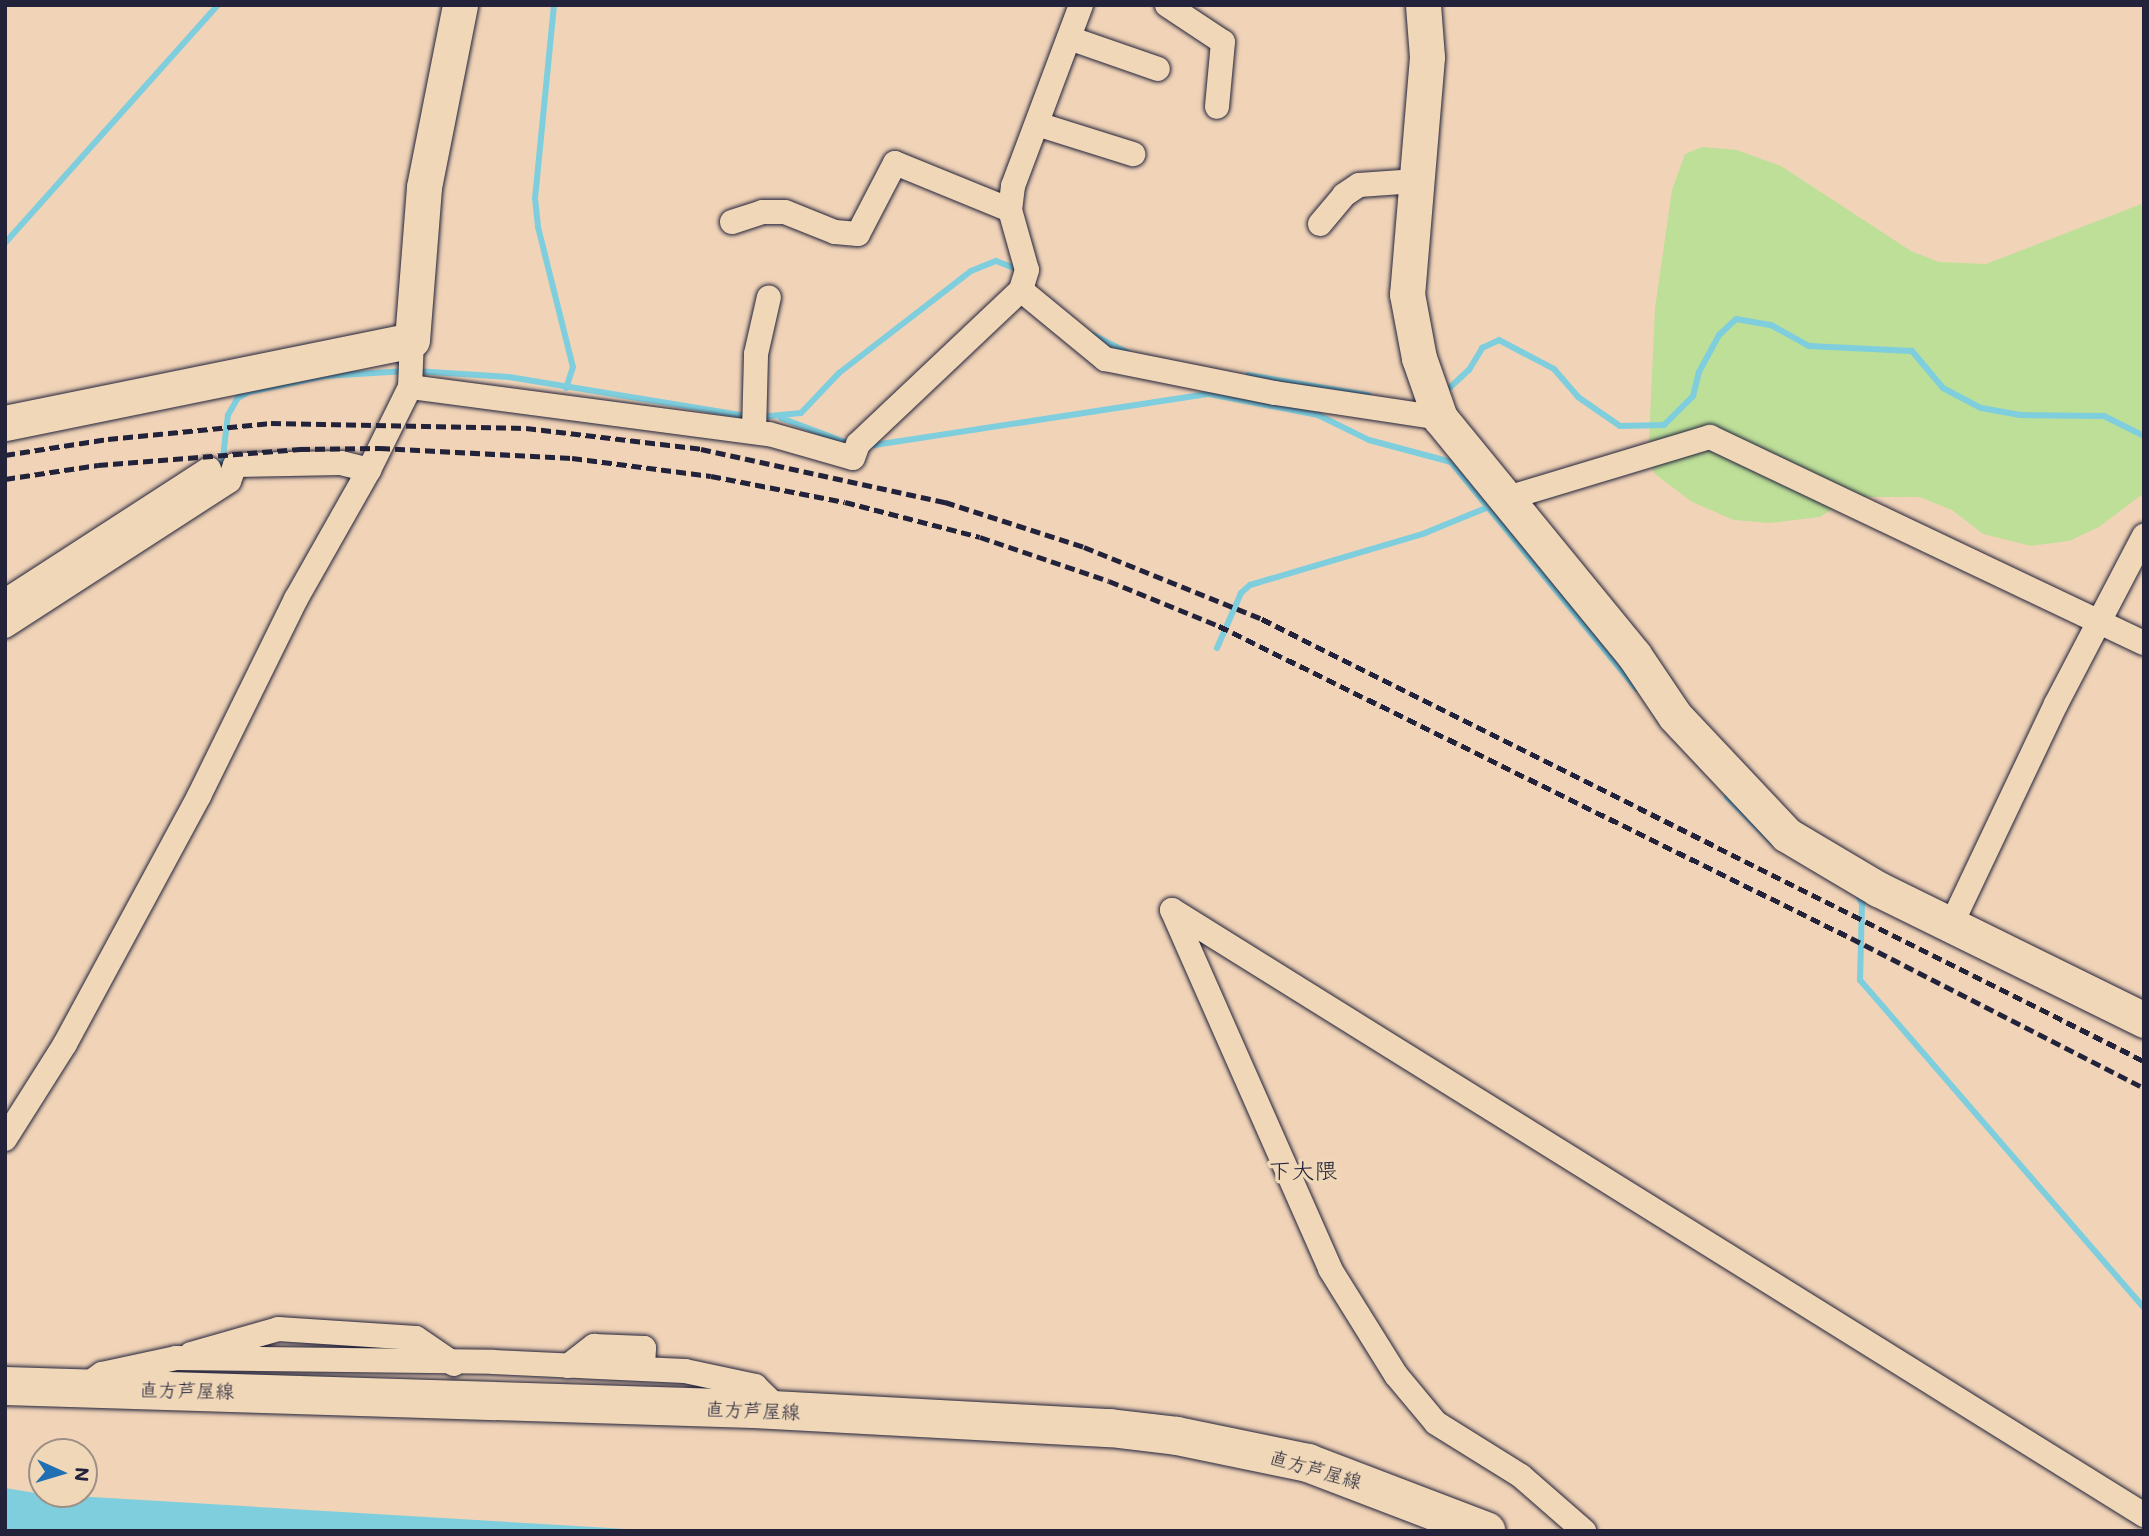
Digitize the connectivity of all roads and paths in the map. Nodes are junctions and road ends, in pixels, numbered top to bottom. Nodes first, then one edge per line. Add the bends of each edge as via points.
1 (460, 5) edge
2 (1167, 5) edge
3 (1423, 5) edge
4 (1077, 7) edge
5 (1069, 38) junction
6 (1158, 69) dead end
7 (1217, 107) dead end
8 (1037, 124) junction
9 (1133, 154) dead end
10 (1416, 181) junction
11 (1010, 210) junction
12 (732, 222) dead end
13 (1320, 223) dead end
14 (1021, 289) junction
15 (769, 297) dead end
16 (411, 366) junction
17 (1440, 418) junction
18 (5, 423) edge
19 (754, 432) junction
20 (209, 469) dead end
21 (369, 470) junction
22 (1504, 499) junction
23 (2144, 536) edge
24 (5, 601) edge
25 (2097, 621) junction
26 (5, 626) edge
27 (2144, 643) edge
28 (1951, 925) junction
29 (2144, 1020) edge
30 (5, 1139) edge
31 (5, 1386) edge
32 (82, 1388) junction
33 (780, 1410) junction
34 (2144, 1515) edge
35 (1486, 1531) edge
36 (1584, 1531) edge

1 - 16 street via 424,187
2 - 7 street via 1223,43
3 - 10 street via 1427,57
4 - 5 street
5 - 6 street
5 - 8 street
8 - 9 street
8 - 11 street via 1013,186
10 - 13 street via 1359,185 1326,212
10 - 17 street via 1408,294 1419,358
11 - 12 street via 895,163 858,234 835,232 785,212 762,212
11 - 14 street via 1027,270
14 - 17 street via 1105,359 1275,393
14 - 19 street via 858,444 853,458
15 - 19 street via 756,354
16 - 18 street
16 - 19 street
16 - 21 street
17 - 22 street
20 - 24 street
21 - 26 street via 341,463 235,465 229,481
21 - 30 street via 296,599 204,785 65,1044
22 - 25 street via 1710,437
22 - 28 street via 1634,655 1675,716 1787,835 1878,890
23 - 25 street
25 - 27 street
25 - 28 street
28 - 29 street
31 - 32 main road, 直方芦屋線
32 - 33 main road, 直方芦屋線
32 - 33 street via 102,1374 181,1358 568,1366 685,1371 755,1386
33 - 35 main road, 直方芦屋線 via 1110,1428 1177,1436 1308,1463
34 - 36 street via 1172,910 1330,1269 1396,1375 1436,1423 1521,1476

